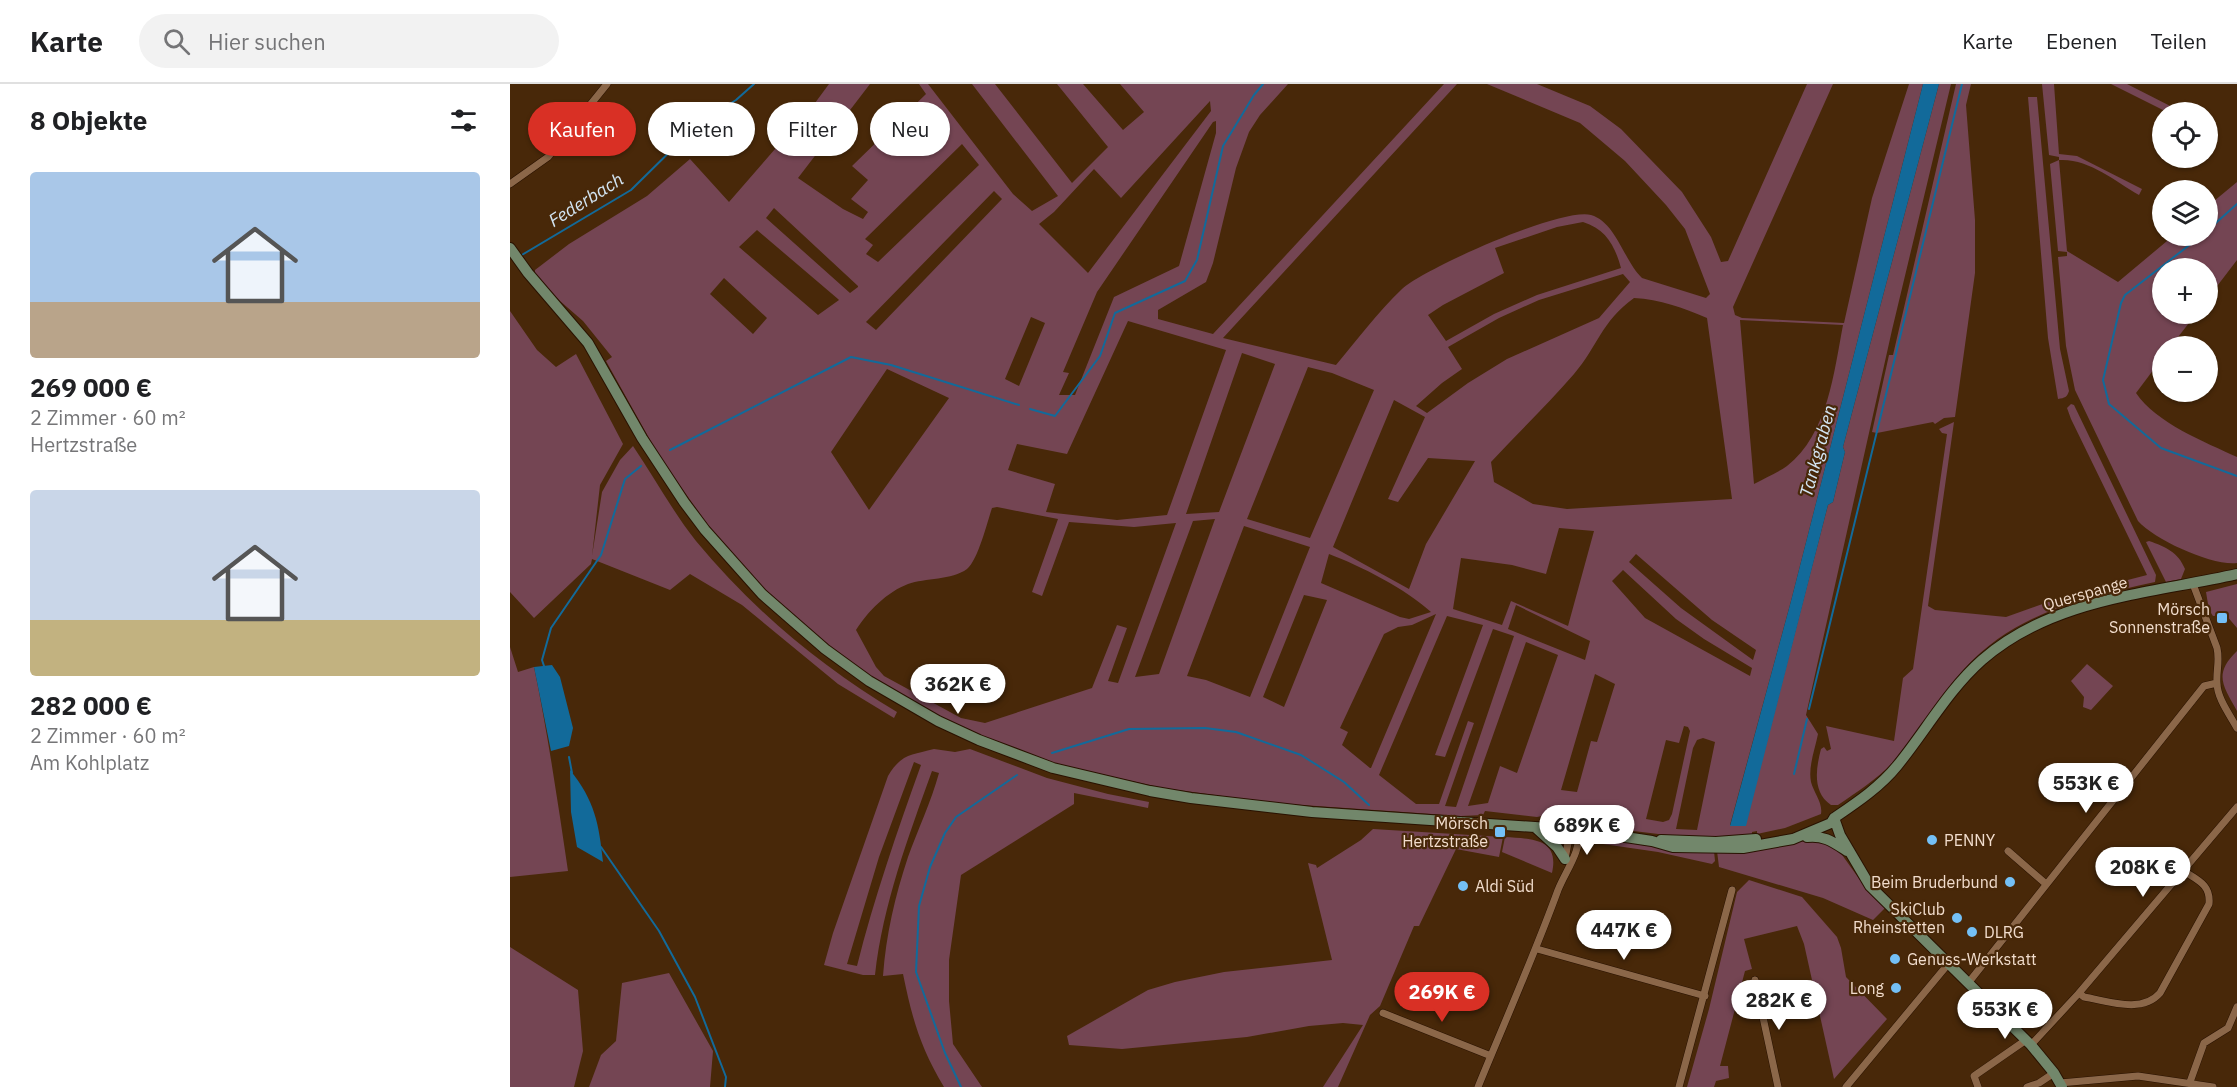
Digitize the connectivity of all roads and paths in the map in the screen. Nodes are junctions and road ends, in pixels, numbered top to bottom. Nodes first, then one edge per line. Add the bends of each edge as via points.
1 (607, 84) edge
2 (510, 184) edge
3 (514, 254) edge
4 (2237, 574) edge
5 (2193, 584) junction
6 (2217, 683) junction
7 (2237, 728) edge
8 (2237, 807) edge
9 (1834, 818) junction
10 (1534, 826) junction
11 (1579, 830) junction
12 (1795, 838) junction
13 (1652, 841) junction
14 (2008, 851) dead end
15 (1850, 853) junction
16 (1564, 859) junction
17 (2182, 870) junction
18 (1564, 876) junction
19 (2046, 884) junction
20 (1732, 890) dead end
21 (1536, 950) junction
22 (1949, 963) junction
23 (1755, 980) dead end
24 (1969, 982) junction
25 (2079, 993) junction
26 (1705, 996) junction
27 (2237, 1008) edge
28 (1383, 1013) dead end
29 (2029, 1043) junction
30 (1491, 1056) junction
31 (2059, 1081) edge
32 (2190, 1082) junction
33 (1848, 1086) edge
34 (1478, 1087) edge
35 (1679, 1087) edge
36 (1779, 1087) edge
37 (1978, 1087) edge
38 (2027, 1087) edge
39 (2213, 1087) edge

1 - 2 street via 548,157
3 - 10 main road via 588,343 657,462 734,564 789,620 825,649 869,681 938,721 1053,768 1161,793 1312,812
4 - 5 main road, Querspange
5 - 6 street via 2217,648
5 - 9 main road, Querspange via 2096,602 2046,619 2022,632 1981,661 1960,682 1895,769
6 - 7 street
6 - 19 street via 2204,686
8 - 17 street
9 - 12 main road via 1831,823
9 - 13 main road via 1744,841
9 - 15 main road
10 - 11 main road
10 - 16 main road
11 - 13 main road
11 - 16 street via 1568,843
11 - 18 street via 1579,845
12 - 13 main road via 1716,849 1673,847
12 - 15 main road via 1830,839
14 - 19 street
15 - 22 main road via 1870,886
16 - 18 street
17 - 25 street
17 - 25 street via 2207,887 2209,904 2160,993 2154,1000 2136,1005
18 - 21 street
19 - 24 street
20 - 26 street
21 - 26 street
21 - 30 street
22 - 24 main road
22 - 33 street
23 - 36 street
24 - 29 main road
25 - 29 street
26 - 35 street
27 - 32 street via 2228,1028 2204,1043
28 - 30 street
29 - 31 main road
29 - 37 street via 1974,1076
30 - 34 street
31 - 32 street via 2138,1076
31 - 38 street
32 - 39 street

